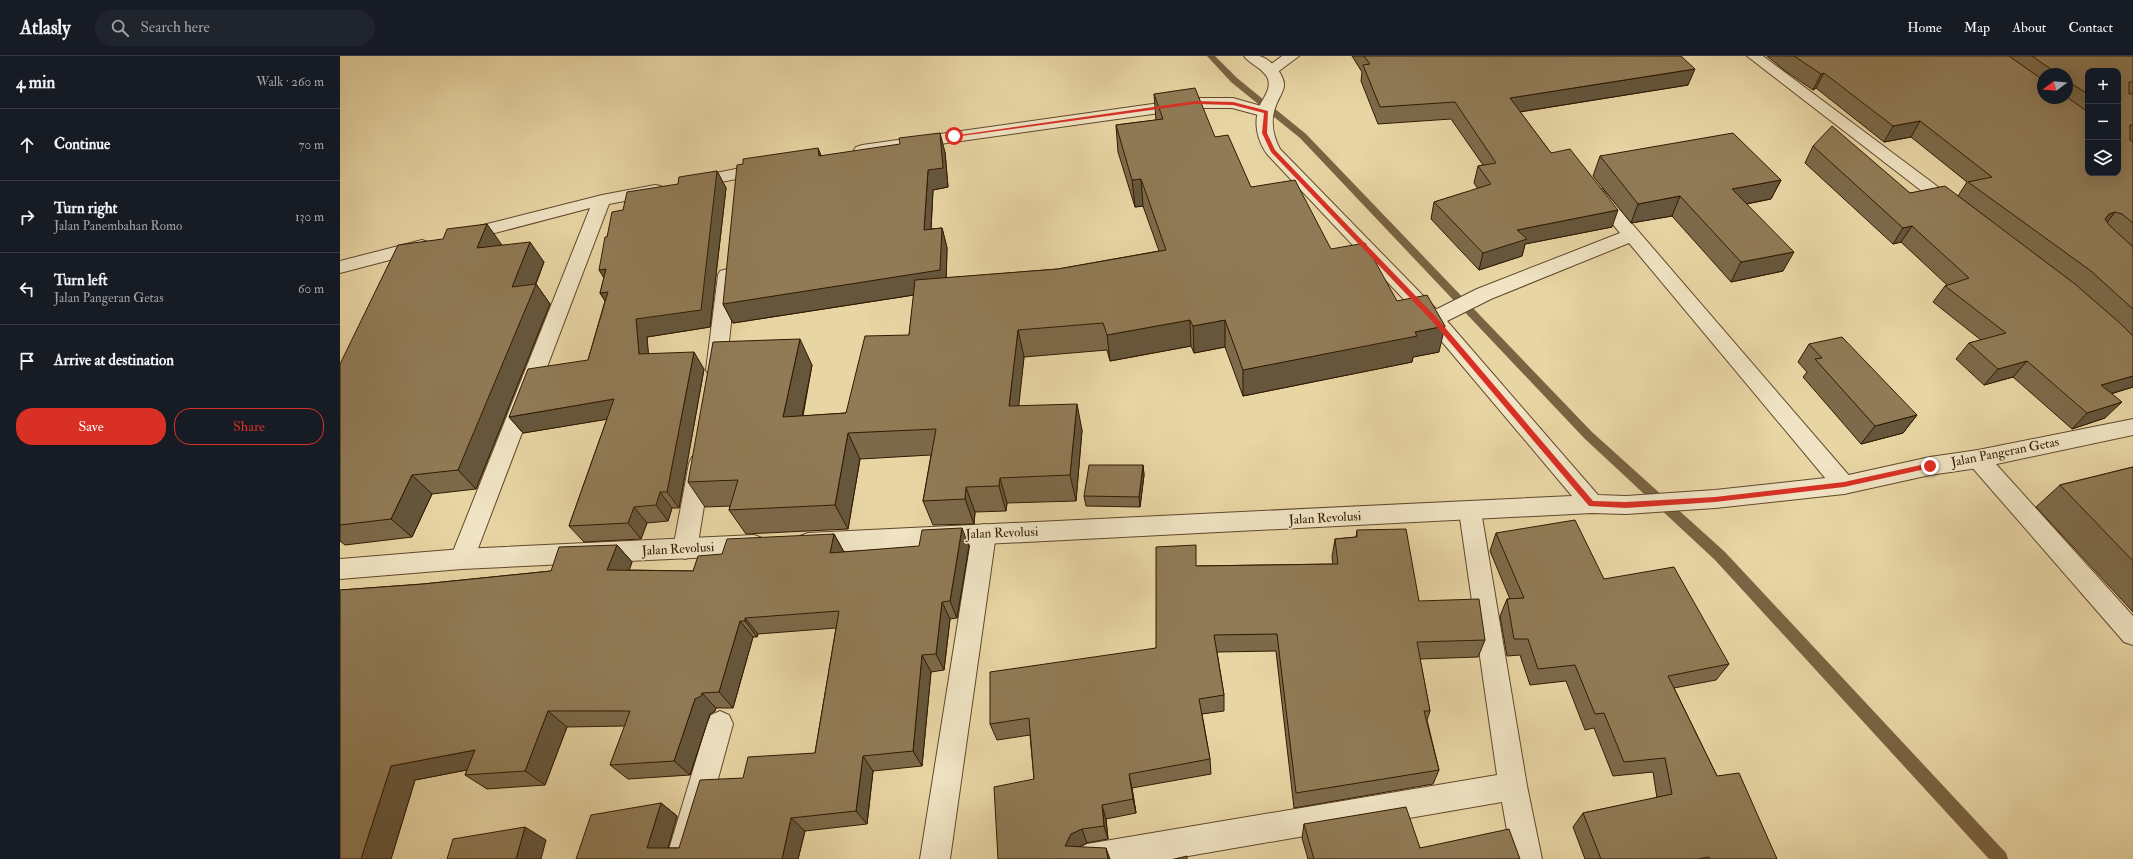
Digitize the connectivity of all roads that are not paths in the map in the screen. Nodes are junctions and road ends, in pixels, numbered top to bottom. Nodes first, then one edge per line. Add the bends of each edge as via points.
1 (1251, 56) edge
2 (1292, 56) edge
3 (1754, 56) edge
4 (1270, 71) junction
5 (1266, 111) junction
6 (847, 153) edge
7 (780, 165) edge
8 (1587, 181) edge
9 (602, 200) junction
10 (1966, 216) edge
11 (1630, 236) junction
12 (728, 258) edge
13 (340, 267) edge
14 (1441, 315) junction
15 (713, 389) edge
16 (2133, 426) edge
17 (704, 442) edge
18 (1978, 460) junction
19 (1844, 485) junction
20 (1592, 504) junction
21 (1470, 512) junction
22 (984, 534) junction
23 (685, 549) junction
24 (462, 559) junction
25 (340, 570) edge
26 (2133, 634) edge
27 (720, 724) dead end
28 (1513, 786) junction
29 (681, 859) edge
30 (935, 859) edge
31 (1086, 859) edge
32 (1527, 859) edge

1 - 4 street
2 - 4 street
3 - 10 street
4 - 5 street via 1276,83 1276,92
5 - 6 street via 1233,103 1195,103 992,130
5 - 14 street via 1264,133 1273,151
7 - 9 street via 736,181 672,187
8 - 11 street
9 - 13 street
9 - 24 street
11 - 14 street via 1484,294
11 - 19 street
12 - 15 street
14 - 20 street
16 - 18 street, Jalan Pangeran Getas
17 - 23 street
18 - 19 street, Jalan Pangeran Getas via 1930,466
18 - 26 street
19 - 20 street, Jalan Pangeran Getas via 1715,499 1626,505
20 - 21 street, Jalan Revolusi
21 - 22 street, Jalan Revolusi
21 - 28 street
22 - 23 street, Jalan Revolusi
22 - 30 street
23 - 24 street, Jalan Revolusi
24 - 25 street, Jalan Revolusi
27 - 29 street
28 - 31 street
28 - 32 street

